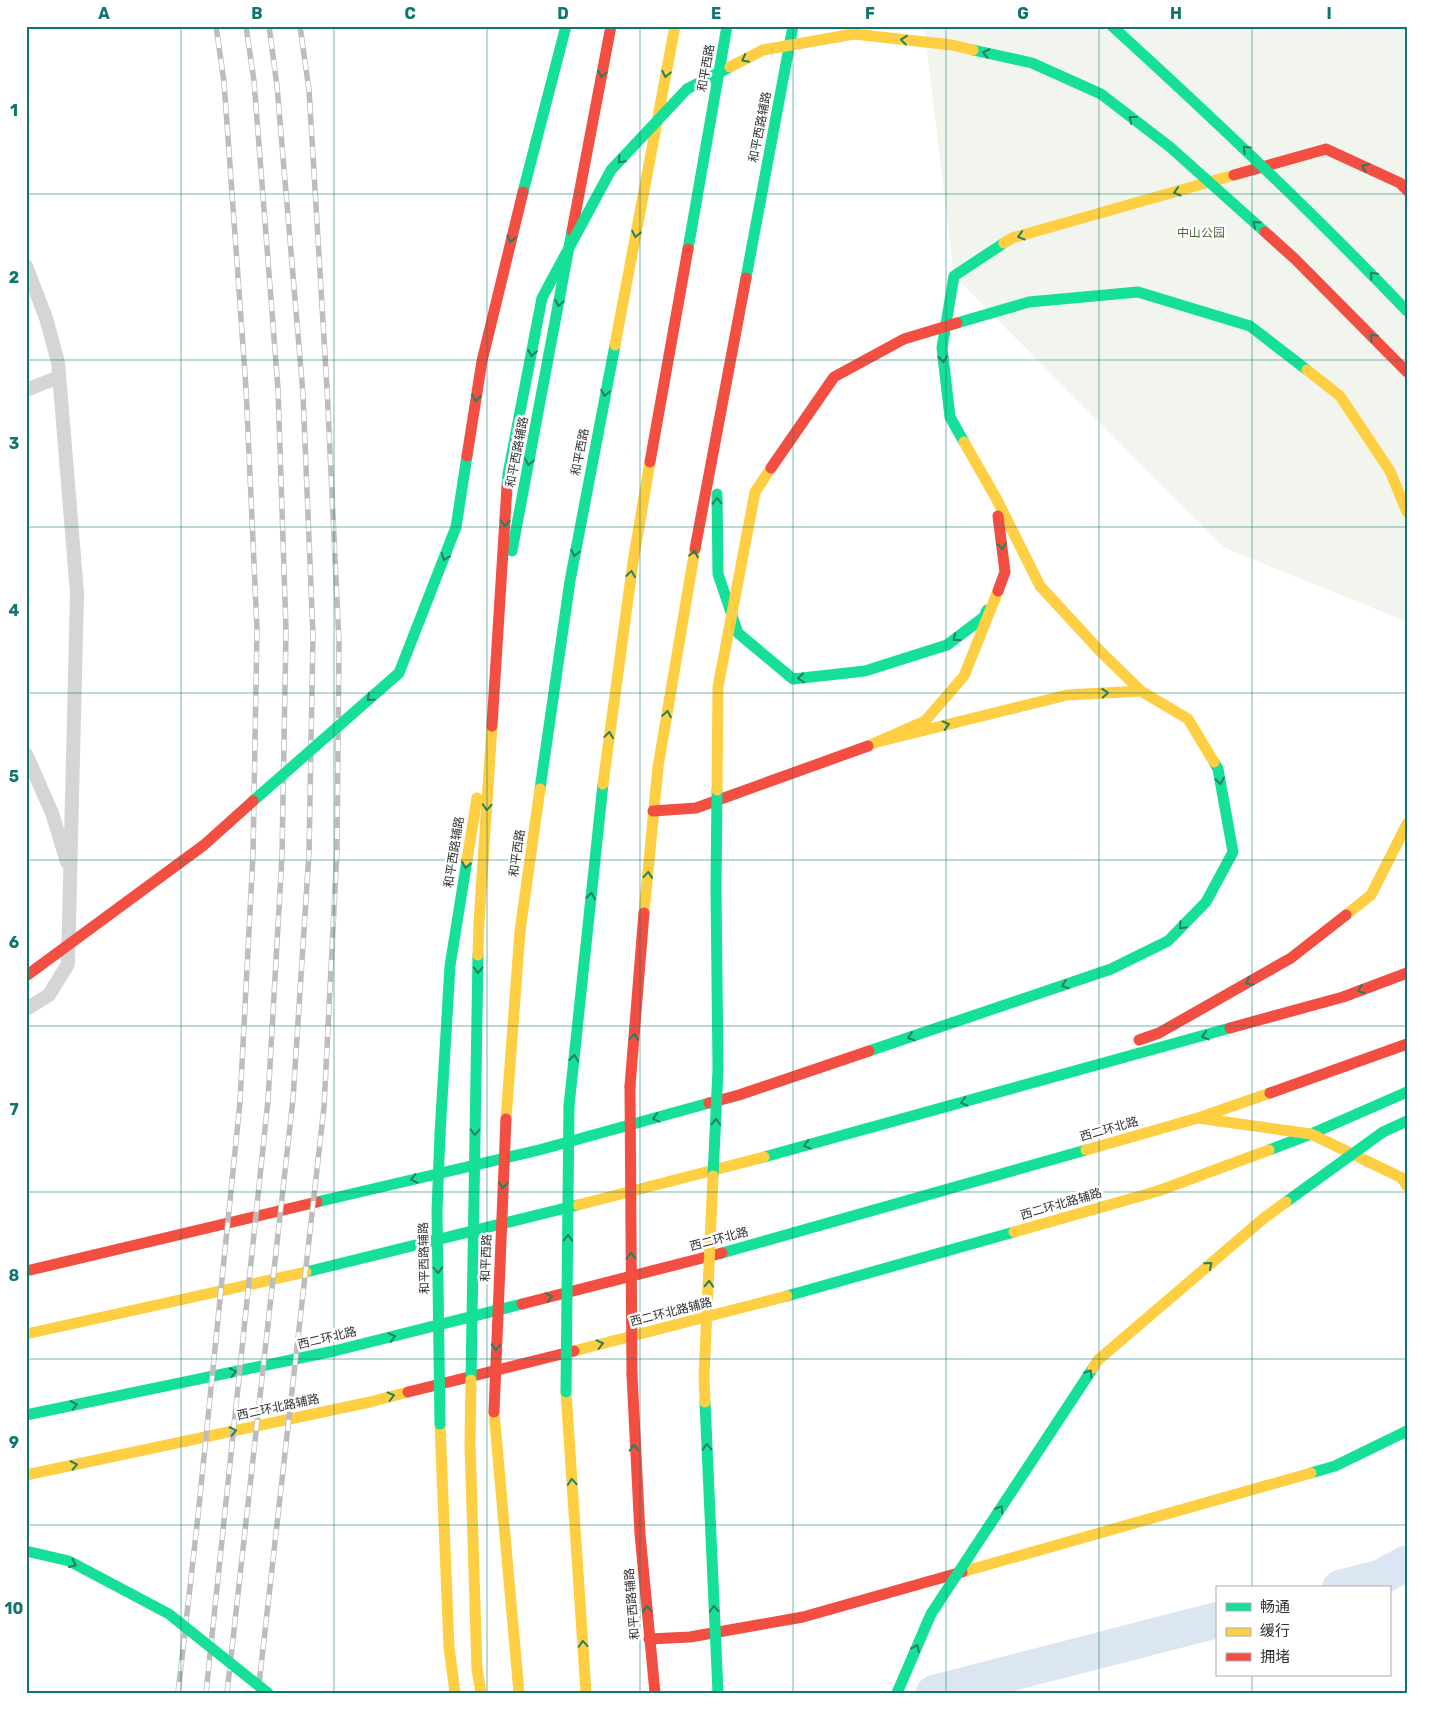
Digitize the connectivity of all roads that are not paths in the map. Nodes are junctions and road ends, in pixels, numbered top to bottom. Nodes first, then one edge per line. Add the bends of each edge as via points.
1 (566, 26) edge
2 (611, 26) edge
3 (675, 26) edge
4 (728, 26) edge
5 (793, 26) edge
6 (1112, 26) edge
7 (1407, 190) edge
8 (26, 266) edge
9 (1407, 311) edge
10 (1407, 372) edge
11 (59, 377) junction
12 (26, 390) edge
13 (716, 434) junction
14 (996, 498) junction
15 (1407, 512) edge
16 (1005, 572) junction
17 (1141, 690) junction
18 (881, 741) junction
19 (26, 754) edge
20 (653, 811) junction
21 (1407, 824) edge
22 (70, 872) junction
23 (1407, 973) edge
24 (26, 976) edge
25 (26, 1009) edge
26 (1407, 1044) edge
27 (1407, 1092) edge
28 (995, 1094) junction
29 (1198, 1118) junction
30 (1407, 1121) edge
31 (1311, 1134) junction
32 (1405, 1180) edge
33 (26, 1271) edge
34 (26, 1334) edge
35 (26, 1415) edge
36 (1407, 1431) edge
37 (26, 1475) edge
38 (26, 1551) edge
39 (649, 1639) junction
40 (268, 1693) edge
41 (455, 1693) edge
42 (481, 1693) edge
43 (518, 1693) edge
44 (586, 1693) edge
45 (656, 1693) edge
46 (718, 1693) edge
47 (896, 1693) edge

1 -> 24 main road, bridge via 482,361 456,527 399,672 204,845
2 -> 41 main road, 和平西路辅路, bridge via 503,599 481,773 450,966 437,1210 440,1424 449,1647
3 -> 43 main road, 和平西路, bridge via 570,581 520,931 506,1119 494,1412
44 -> 4 main road, 和平西路, bridge via 566,1392 569,1106 605,767 633,562
5 - 13 main road, 和平西路辅路
9 -> 6 main road, bridge via 1226,130
7 -> 14 main road via 1400,183 1326,149 1012,238 954,276 942,348 950,417
8 - 11 lane via 46,318
10 -> 42 main road, bridge via 1295,258 1170,147 1100,94 1032,63 952,45 854,34 763,50 687,89 612,170 542,298 508,474 479,933 470,1444 477,1669
11 - 12 lane
11 - 22 lane via 77,593
16 -> 13 main road via 984,617 947,646 865,671 793,679 738,634 718,574
20 -> 13 main road, 和平西路辅路 via 686,596
14 -> 16 main road
14 - 17 main road via 1040,586
46 -> 15 main road, bridge via 704,1377 718,1069 718,687 755,492 834,377 904,339 1029,302 1138,292 1250,326 1340,396 1390,471
16 - 18 main road via 964,676 925,720
18 -> 17 main road via 1067,696
17 -> 33 main road via 1188,719 1218,769 1233,852 1206,902 1168,941 1111,969 739,1095 539,1150
18 - 20 main road via 696,808
19 - 22 lane via 52,813
39 -> 20 main road, 和平西路辅路, bridge via 634,1460 630,1086
21 -> 28 main road via 1371,895 1291,958 1159,1033
22 - 25 lane via 68,964 49,995
23 -> 28 main road via 1343,997
26 - 29 main road, 西二环北路
27 - 31 main road, 西二环北路辅路
28 -> 34 main road via 718,1170 341,1264
29 - 31 main road
35 -> 29 main road, 西二环北路 via 334,1351 714,1255
47 -> 30 main road, bridge via 931,1614 1098,1360 1264,1218 1383,1132
31 - 32 main road
37 -> 31 main road, 西二环北路辅路 via 370,1402 740,1309 1158,1191
36 - 39 main road via 1335,1466 803,1617 690,1637
38 -> 40 main road, bridge via 69,1561 170,1614
39 - 45 main road, 和平西路辅路

